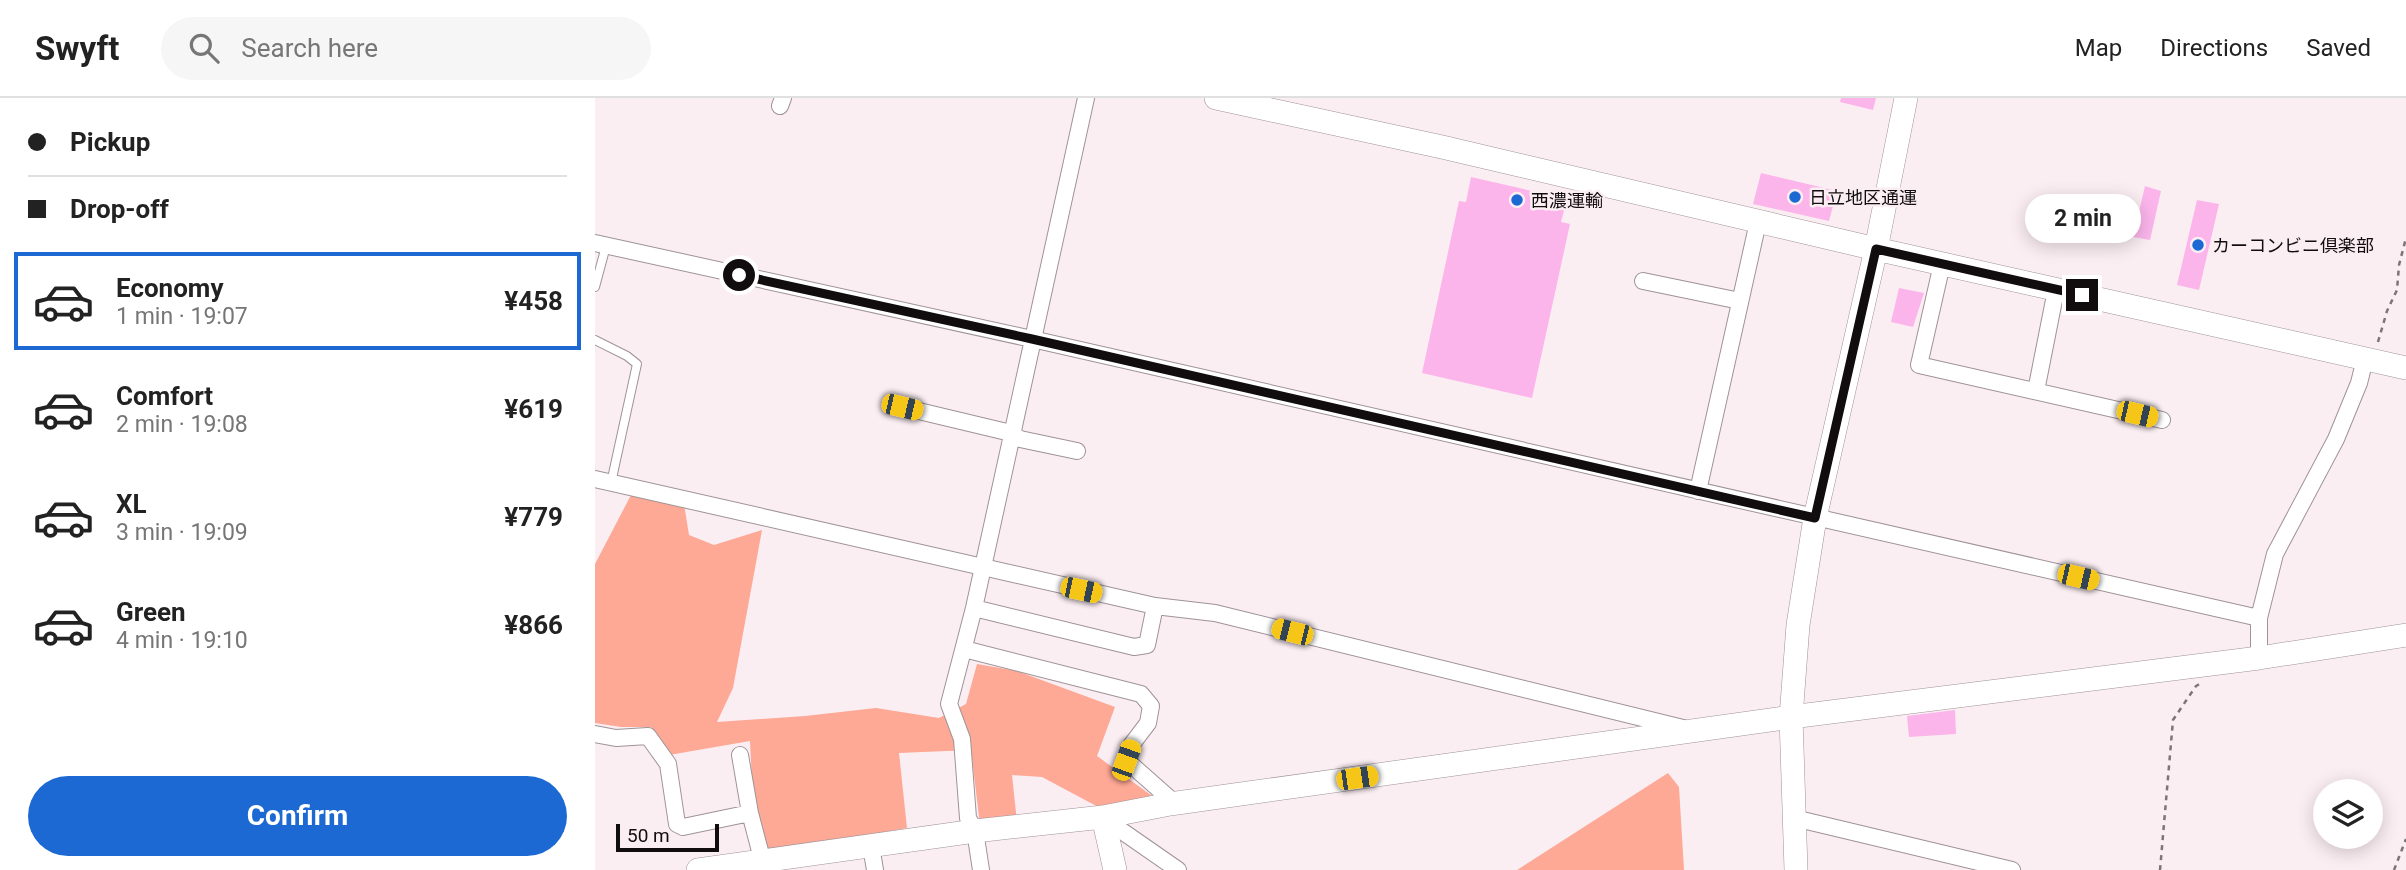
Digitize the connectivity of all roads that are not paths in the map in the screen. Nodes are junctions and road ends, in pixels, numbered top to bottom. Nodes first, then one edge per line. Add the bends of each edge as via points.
1 (1086, 98) edge
2 (1216, 98) edge
3 (1906, 98) edge
4 (1758, 222) junction
5 (600, 245) edge
6 (1876, 249) junction
7 (1942, 264) junction
8 (1643, 281) dead end
9 (595, 287) edge
10 (2056, 290) junction
11 (1740, 301) junction
12 (1032, 339) junction
13 (595, 340) edge
14 (2369, 359) junction
15 (2406, 368) edge
16 (2036, 391) junction
17 (902, 407) dead end
18 (2162, 420) dead end
19 (1011, 433) junction
20 (1077, 451) dead end
21 (595, 479) edge
22 (611, 483) junction
23 (1697, 491) junction
24 (1815, 518) junction
25 (983, 568) junction
26 (1155, 606) junction
27 (974, 608) junction
28 (2259, 618) junction
29 (2406, 635) edge
30 (964, 649) junction
31 (2259, 658) junction
32 (1791, 717) junction
33 (1703, 729) junction
34 (595, 734) edge
35 (740, 755) dead end
36 (1170, 804) junction
37 (750, 813) junction
38 (1794, 818) junction
39 (1105, 825) junction
40 (975, 831) junction
41 (871, 846) junction
42 (764, 865) edge
43 (698, 870) edge
44 (875, 870) edge
45 (981, 870) edge
46 (1115, 870) edge
47 (1178, 870) edge
48 (1796, 870) edge
49 (2012, 870) edge

1 - 12 street
2 - 4 street
3 - 6 street
4 - 6 street
4 - 11 street
5 - 9 lane
5 - 12 street
6 - 7 street
6 - 24 street
7 - 10 street
7 - 16 street via 1919,365
8 - 11 street
10 - 14 street
10 - 16 street
11 - 23 street
12 - 19 street
12 - 23 street
13 - 22 lane via 637,364
14 - 15 street
14 - 28 street via 2336,439 2275,554
16 - 18 street
17 - 19 street
19 - 20 street
19 - 25 street
21 - 22 street
22 - 25 street
23 - 24 street
24 - 28 street
24 - 32 street via 1798,625
25 - 26 street
25 - 27 street
26 - 27 street via 1147,645 1134,647
26 - 33 street via 1215,613 1666,724
27 - 30 street
28 - 31 street
29 - 31 street
30 - 36 street via 1141,694 1151,706 1148,723 1126,760 1170,799
30 - 40 street via 949,704 962,739 968,818
31 - 32 street
32 - 33 street
32 - 38 street
33 - 36 street
34 - 37 street via 648,736 668,764 677,824 683,827
35 - 37 street
36 - 39 street
37 - 42 street
38 - 48 street
38 - 49 street
39 - 40 street
39 - 46 street
39 - 47 street via 1119,829
40 - 41 street
40 - 45 street
41 - 42 street
41 - 44 street
42 - 43 street

